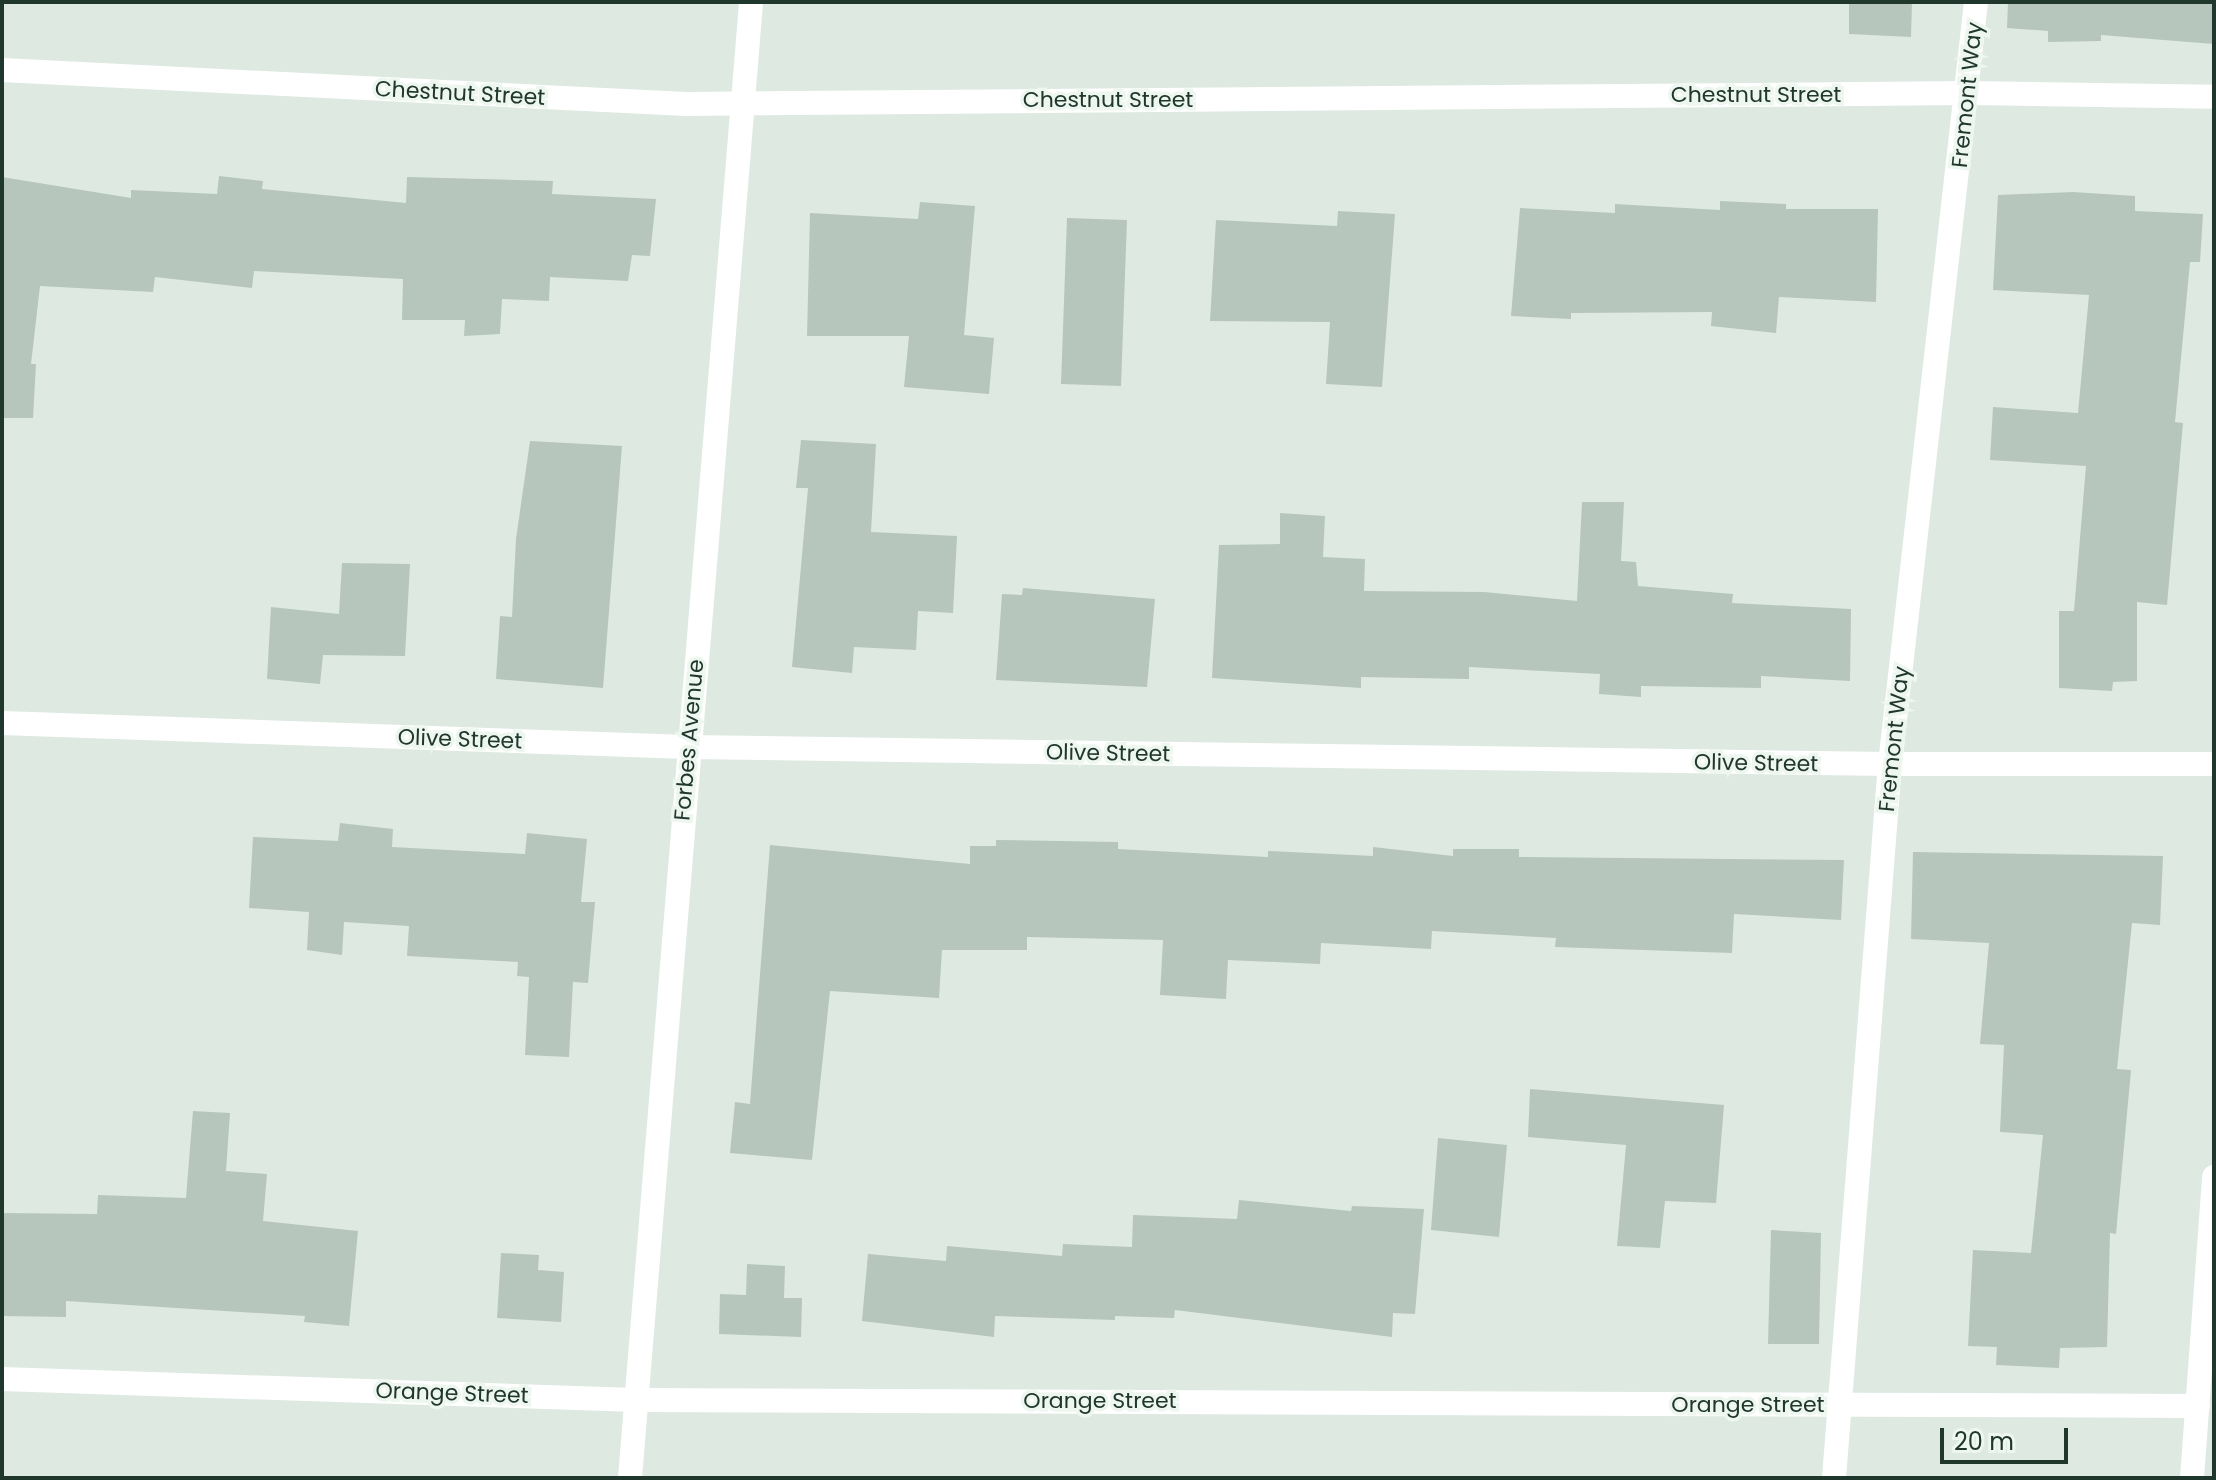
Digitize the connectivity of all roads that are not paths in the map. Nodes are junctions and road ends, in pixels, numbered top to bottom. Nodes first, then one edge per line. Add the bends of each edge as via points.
1 (751, 2) edge
2 (1976, 2) edge
3 (2, 70) edge
4 (1969, 93) junction
5 (2214, 97) edge
6 (744, 103) junction
7 (2, 723) edge
8 (688, 747) junction
9 (1890, 764) junction
10 (2214, 764) edge
11 (2214, 1177) edge
12 (2, 1379) edge
13 (636, 1400) junction
14 (1840, 1405) junction
15 (2198, 1406) junction
16 (630, 1478) edge
17 (1834, 1478) edge
18 (2192, 1478) edge

1 - 6 street, Forbes Avenue
2 - 4 street, Fremont Way
3 - 6 street, Chestnut Street
4 - 5 street, Chestnut Street
4 - 6 street, Chestnut Street
4 - 9 street, Fremont Way
6 - 8 street, Forbes Avenue
7 - 8 street, Olive Street
8 - 9 street, Olive Street
8 - 13 street, Forbes Avenue
9 - 10 street, Olive Street
9 - 14 street, Fremont Way
11 - 15 street
12 - 13 street, Orange Street
13 - 14 street, Orange Street
13 - 16 street, Forbes Avenue
14 - 15 street, Orange Street
14 - 17 street, Fremont Way
15 - 18 street

